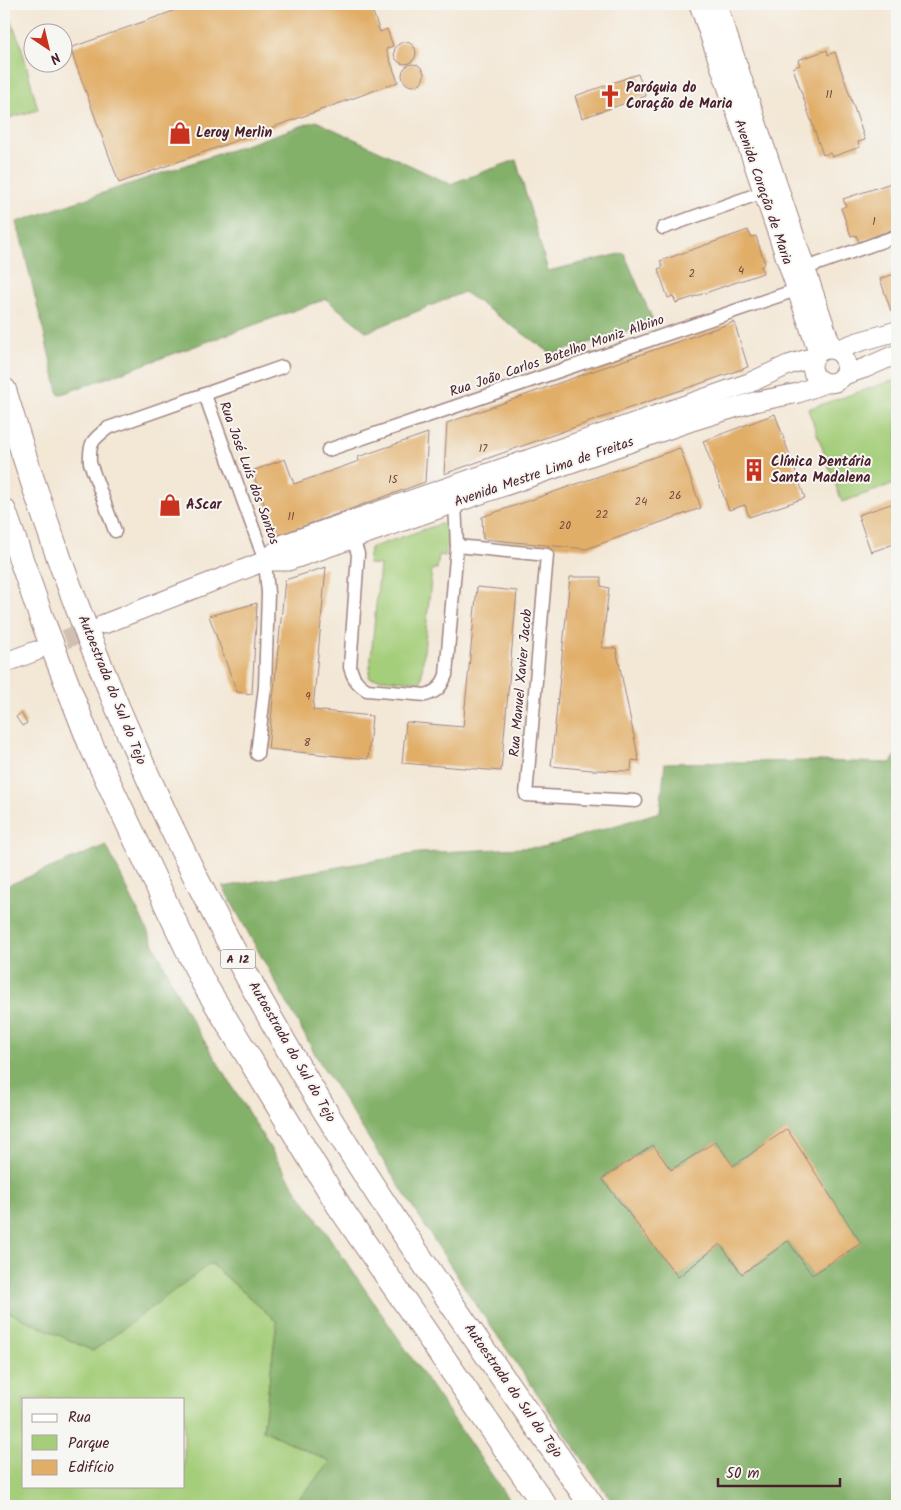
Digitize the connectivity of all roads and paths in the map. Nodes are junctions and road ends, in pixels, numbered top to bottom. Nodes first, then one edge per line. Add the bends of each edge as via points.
1 (699, 4) edge
2 (717, 4) edge
3 (763, 192) junction
4 (663, 228) dead end
5 (897, 236) edge
6 (806, 268) junction
7 (796, 290) junction
8 (897, 331) edge
9 (825, 352) junction
10 (897, 354) edge
11 (282, 367) dead end
12 (844, 375) junction
13 (824, 383) junction
14 (4, 390) edge
15 (205, 395) junction
16 (328, 450) dead end
17 (456, 503) junction
18 (4, 511) edge
19 (115, 531) dead end
20 (353, 539) junction
21 (457, 546) junction
22 (264, 561) junction
23 (104, 624) tunnel mouth
24 (36, 651) tunnel mouth
25 (4, 663) edge
26 (257, 754) dead end
27 (636, 801) dead end
28 (546, 1506) edge
29 (592, 1506) edge

1 - 3 main road, Avenida Coração de Maria
2 - 6 main road, Avenida Coração de Maria
3 - 4 street
3 - 7 main road, Avenida Coração de Maria
5 - 6 street
6 - 9 main road, Avenida Coração de Maria
7 - 9 main road, Avenida Coração de Maria
7 - 16 street, Rua João Carlos Botelho Moniz Albino
8 - 9 main road, Avenida Mestre Lima de Freitas
9 - 12 main road via 840,352 846,364
9 - 13 main road via 812,363 819,380
9 - 22 main road, Avenida Mestre Lima de Freitas via 749,383 284,544
10 - 12 main road
11 - 15 street, Rua José Luís dos Santos
12 - 13 main road via 831,384
13 - 17 main road, Avenida Mestre Lima de Freitas via 689,422
14 - 29 highway, Autoestrada do Sul do Tejo / A 12 via 39,502 96,656 146,774 220,927 345,1142
15 - 19 street, Rua José Luís dos Santos via 108,428 94,438 90,463
15 - 22 street, Rua José Luís dos Santos
17 - 20 main road, Avenida Mestre Lima de Freitas
17 - 21 street
18 - 28 highway via 90,743 203,982 340,1206
20 - 21 street via 358,554 350,667 353,678 367,690 426,695 434,693 446,675
20 - 22 main road, Avenida Mestre Lima de Freitas via 288,562
21 - 27 street, Rua Manuel Xavier Jacob via 547,555 526,794
22 - 23 main road, Avenida Mestre Lima de Freitas
22 - 26 street, Rua José Luís dos Santos via 268,593 266,678
24 - 25 main road

